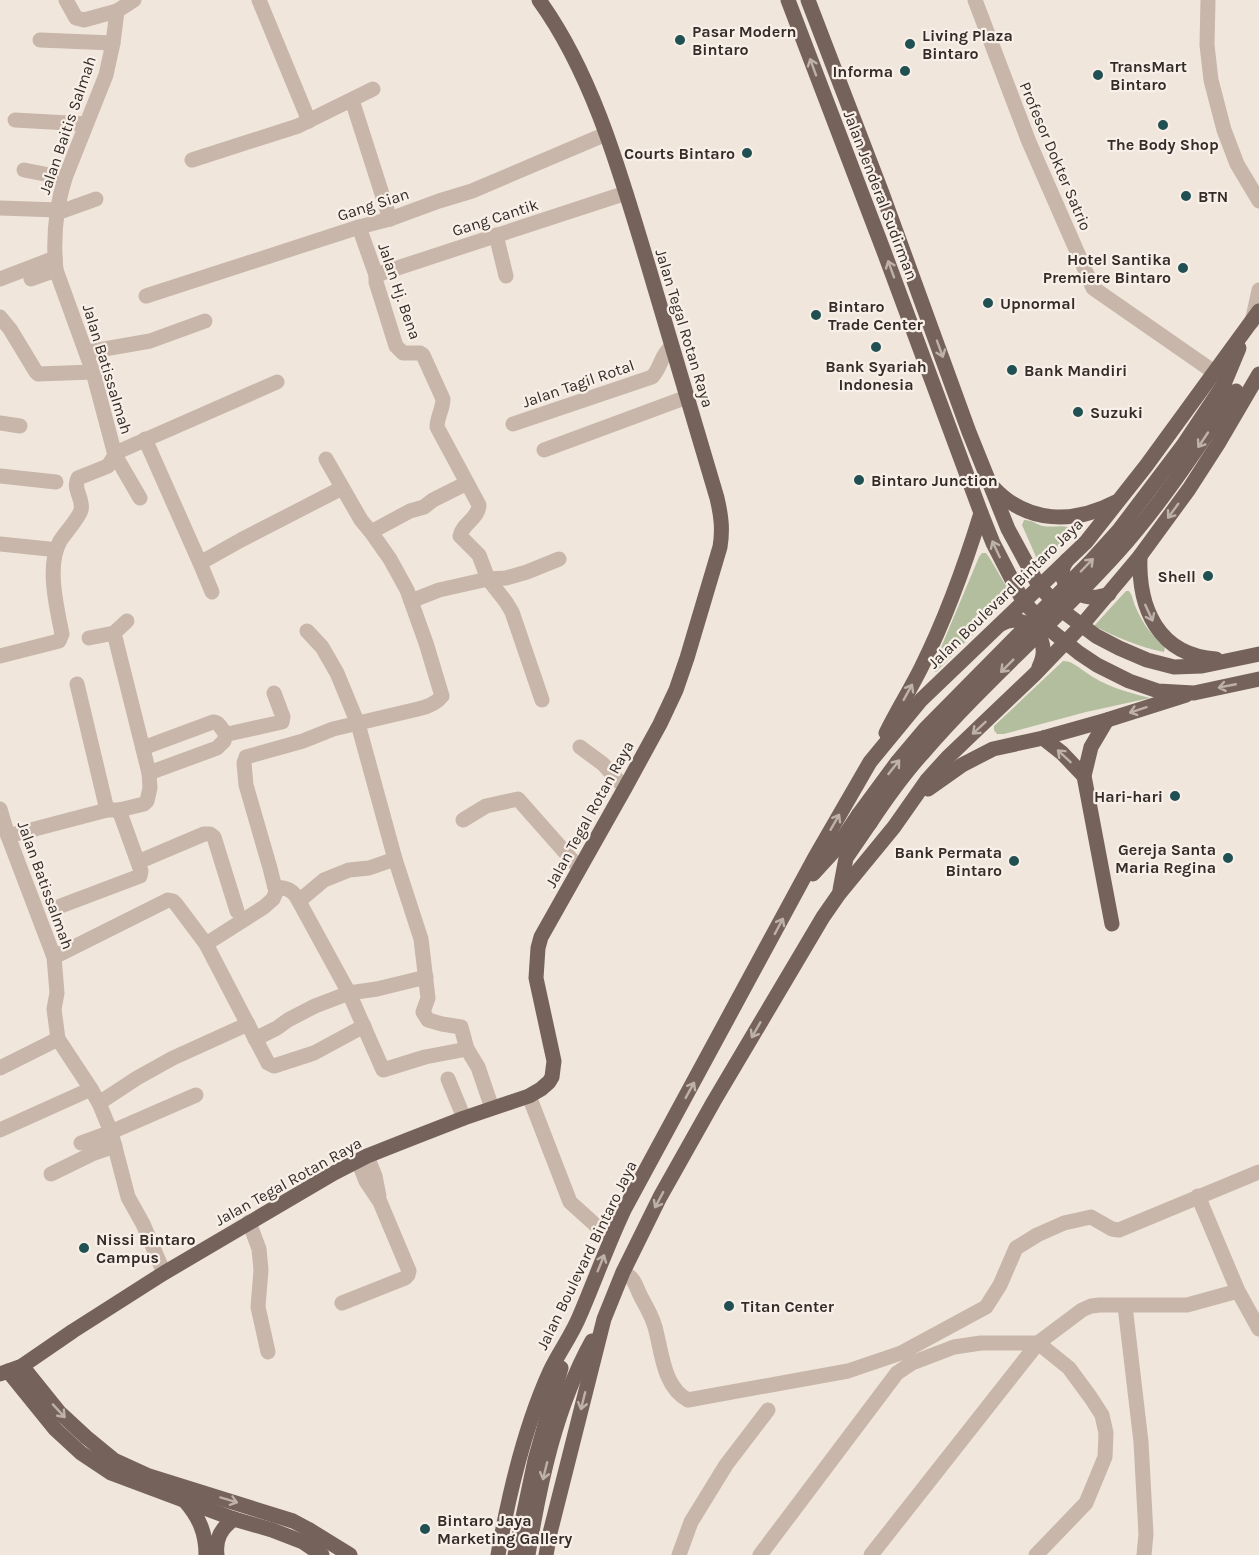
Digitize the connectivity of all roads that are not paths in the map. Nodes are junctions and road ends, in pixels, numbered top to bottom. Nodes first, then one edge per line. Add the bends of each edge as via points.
1 (66, 0) edge
2 (134, 0) edge
3 (260, 0) edge
4 (539, 0) edge
5 (788, 0) edge
6 (808, 0) edge
7 (975, 0) edge
8 (1208, 0) edge
9 (117, 11) junction
10 (40, 40) dead end
11 (113, 43) junction
12 (373, 89) dead end
13 (352, 100) junction
14 (847, 102) junction
15 (828, 107) junction
16 (15, 120) dead end
17 (854, 120) junction
18 (309, 121) junction
19 (86, 124) junction
20 (836, 127) junction
21 (606, 134) junction
22 (192, 160) dead end
23 (24, 170) dead end
24 (65, 178) junction
25 (626, 193) junction
26 (96, 199) dead end
27 (1259, 201) edge
28 (0, 208) edge
29 (58, 212) junction
30 (390, 219) junction
31 (359, 227) junction
32 (496, 235) junction
33 (55, 264) junction
34 (376, 275) junction
35 (506, 276) dead end
36 (0, 279) edge
37 (31, 279) dead end
38 (1259, 290) edge
39 (146, 296) dead end
40 (0, 317) edge
41 (1253, 320) edge
42 (205, 321) dead end
43 (672, 346) junction
44 (87, 352) junction
45 (1259, 365) edge
46 (93, 372) junction
47 (1259, 374) edge
48 (277, 382) dead end
49 (1224, 382) junction
50 (687, 397) junction
51 (1, 421) edge
52 (513, 424) dead end
53 (20, 426) dead end
54 (145, 439) junction
55 (544, 450) dead end
56 (115, 455) junction
57 (326, 459) dead end
58 (0, 476) edge
59 (56, 482) dead end
60 (466, 483) junction
61 (991, 485) junction
62 (342, 488) junction
63 (140, 498) dead end
64 (1120, 500) junction
65 (981, 513) junction
66 (371, 532) junction
67 (0, 544) edge
68 (49, 549) dead end
69 (1140, 556) junction
70 (559, 559) dead end
71 (1067, 560) junction
72 (200, 563) junction
73 (488, 579) junction
74 (1039, 586) junction
75 (212, 592) dead end
76 (1109, 594) junction
77 (411, 601) junction
78 (1023, 601) junction
79 (128, 621) dead end
80 (1082, 625) junction
81 (996, 628) junction
82 (307, 631) dead end
83 (114, 633) junction
84 (88, 638) dead end
85 (1065, 642) junction
86 (1259, 654) edge
87 (0, 656) edge
88 (1232, 660) junction
89 (1035, 674) junction
90 (1259, 679) edge
91 (77, 684) dead end
92 (274, 693) dead end
93 (1194, 693) junction
94 (542, 700) dead end
95 (1107, 720) junction
96 (358, 724) junction
97 (226, 734) junction
98 (1042, 738) junction
99 (580, 747) dead end
100 (143, 748) junction
101 (870, 762) junction
102 (149, 773) junction
103 (1084, 776) junction
104 (625, 788) junction
105 (914, 800) junction
106 (0, 809) edge
107 (113, 810) junction
108 (865, 818) junction
109 (463, 820) dead end
110 (8, 836) junction
111 (395, 859) junction
112 (138, 862) junction
113 (579, 868) junction
114 (275, 887) junction
115 (797, 892) junction
116 (839, 894) junction
117 (299, 901) junction
118 (58, 907) dead end
119 (237, 911) dead end
120 (1112, 924) dead end
121 (206, 944) junction
122 (54, 957) junction
123 (426, 977) junction
124 (350, 993) junction
125 (248, 1024) junction
126 (364, 1026) junction
127 (58, 1039) junction
128 (255, 1039) junction
129 (467, 1049) junction
130 (0, 1068) edge
131 (448, 1079) dead end
132 (91, 1089) junction
133 (196, 1095) dead end
134 (529, 1096) junction
135 (99, 1103) junction
136 (492, 1108) junction
137 (465, 1118) junction
138 (0, 1130) edge
139 (113, 1139) junction
140 (81, 1143) dead end
141 (363, 1159) junction
142 (1259, 1172) edge
143 (51, 1174) dead end
144 (1198, 1196) junction
145 (249, 1222) junction
146 (612, 1235) junction
147 (623, 1272) junction
148 (164, 1273) junction
149 (1238, 1291) junction
150 (342, 1303) dead end
151 (1125, 1306) junction
152 (579, 1318) junction
153 (604, 1320) junction
154 (1259, 1329) edge
155 (1038, 1343) junction
156 (268, 1352) dead end
157 (10, 1371) edge
158 (768, 1410) dead end
159 (187, 1495) junction
160 (234, 1519) junction
161 (206, 1555) edge
162 (217, 1555) edge
163 (322, 1555) edge
164 (350, 1555) edge
165 (498, 1555) edge
166 (516, 1555) edge
167 (528, 1555) edge
168 (546, 1555) edge
169 (679, 1555) edge
170 (760, 1555) edge
171 (871, 1555) edge
172 (1036, 1555) edge
173 (1144, 1555) edge

1 - 9 street via 76,18 84,20
2 - 9 street
3 - 18 street
4 - 21 main road, Jalan Tegal Rotan Raya via 568,46
15 -> 5 main road, Jalan Jenderal Sudirman
6 - 14 main road, Jalan Jenderal Sudirman
7 - 49 street, Profesor Dokter Satrio via 1029,142 1093,288
8 - 27 street via 1210,73 1224,130 1237,164
9 - 11 street, Jalan Baitis Salmah
10 - 11 street
11 - 19 street, Jalan Baitis Salmah via 106,75
12 - 13 street
13 - 18 street
13 - 30 street
14 - 15 main road via 841,108
14 - 17 main road, Jalan Jenderal Sudirman
15 - 20 main road, Jalan Jenderal Sudirman
16 - 19 street
17 - 20 main road via 842,120
17 -> 61 main road, Jalan Jenderal Sudirman
18 - 22 street
19 - 24 street, Jalan Baitis Salmah
65 -> 20 main road, Jalan Jenderal Sudirman
21 - 25 main road, Jalan Tegal Rotan Raya
21 - 30 street, Gang Sian via 472,191
23 - 24 street
24 - 29 street, Jalan Baitis Salmah
25 - 32 street, Gang Cantik
25 - 43 main road, Jalan Tegal Rotan Raya
26 - 29 street
28 - 29 street
29 - 33 street, Jalan Baitis Salmah
30 - 31 street, Gang Sian
31 - 34 street, Jalan Hj. Bena
31 - 39 street, Gang Sian
32 - 34 street, Gang Cantik
32 - 35 street
33 - 36 street
33 - 37 street
33 - 44 street, Jalan Batissalmah
34 - 60 street, Jalan Hj. Bena via 396,346 403,353 423,355 442,397 437,427
38 - 41 street
40 - 46 street via 38,374
41 - 49 main road, Jalan Boulevard Bintaro Jaya
42 - 44 street via 150,341
43 - 50 main road, Jalan Tegal Rotan Raya
43 - 52 street, Jalan Tagil Rotal via 652,377
44 - 46 street, Jalan Batissalmah
45 - 49 main road, Jalan Boulevard Bintaro Jaya
46 - 56 street, Jalan Batissalmah
47 -> 69 main road, Jalan Boulevard Bintaro Jaya via 1194,481
48 - 54 street
49 - 64 main road, Jalan Boulevard Bintaro Jaya
49 - 108 main road, Jalan Boulevard Bintaro Jaya, bridge via 1196,452 1140,527 935,738
50 - 55 street
50 - 104 main road, Jalan Tegal Rotan Raya via 717,498 722,522 720,547 676,690
51 - 53 street
54 - 56 street
54 - 72 street
56 - 63 street
56 - 87 street, Jalan Batissalmah via 108,466 76,482 81,510 58,545 54,567 61,638
57 - 62 street
58 - 59 street
60 - 66 street
60 - 73 street, Jalan Hj. Bena via 479,509 460,536 479,555
61 - 64 main road via 1022,508 1050,517 1079,516
61 - 74 main road, Jalan Jenderal Sudirman via 1008,529
62 - 66 street
62 - 72 street
64 - 71 main road, Jalan Boulevard Bintaro Jaya
78 -> 65 main road, Jalan Jenderal Sudirman
101 -> 65 main road via 922,667
66 - 77 street
67 - 68 street
69 - 76 main road, Jalan Boulevard Bintaro Jaya
69 -> 88 main road via 1143,599 1160,632 1186,652
70 - 73 street via 506,578
71 - 74 main road, Jalan Boulevard Bintaro Jaya
71 - 76 main road via 1062,575 1076,593 1093,598
72 - 75 street
73 - 77 street
73 - 94 street, Jalan Hj. Bena via 512,612
74 - 78 main road, Jalan Boulevard Bintaro Jaya
74 - 80 main road, Jalan Jenderal Sudirman
76 - 80 main road, Jalan Boulevard Bintaro Jaya
77 - 96 street via 441,696 429,706
78 - 81 main road, Jalan Boulevard Bintaro Jaya
78 - 85 main road, Jalan Jenderal Sudirman
79 - 83 street
80 - 85 main road, Jalan Boulevard Bintaro Jaya
80 - 88 main road, Jalan Jenderal Sudirman via 1119,648 1174,667
81 - 89 main road via 1013,620 1025,623 1038,634 1043,658
81 - 101 main road, Jalan Boulevard Bintaro Jaya via 921,700
82 - 96 street via 337,673
83 - 84 street
83 - 100 street
85 - 89 main road, Jalan Boulevard Bintaro Jaya
85 - 93 main road, Jalan Jenderal Sudirman via 1097,665 1130,681 1158,691
86 - 88 main road, Jalan Jenderal Sudirman
89 -> 105 main road, Jalan Boulevard Bintaro Jaya via 947,758
90 -> 93 main road
91 - 107 street
92 - 97 street via 282,722
93 -> 95 main road
95 - 98 main road
95 - 103 main road via 1091,747
96 - 111 street
96 - 114 street via 244,760 246,785
97 - 100 street via 213,722
97 - 102 street via 217,748
103 -> 98 main road
98 - 105 main road via 993,749 972,759
99 - 104 street
100 - 102 street
115 -> 101 main road, Jalan Boulevard Bintaro Jaya
102 - 107 street via 147,801
103 - 120 main road
104 - 113 main road, Jalan Tegal Rotan Raya
105 - 116 main road, Jalan Boulevard Bintaro Jaya
106 - 110 street, Jalan Batissalmah
107 - 110 street
107 - 112 street
108 - 115 main road, Jalan Boulevard Bintaro Jaya
108 - 116 main road, Jalan Boulevard Bintaro Jaya via 846,858
109 - 113 street via 486,806 518,799
110 - 122 street, Jalan Batissalmah
111 - 117 street via 324,880
111 - 123 street via 421,939
112 - 118 street via 140,876
112 - 119 street via 210,834
113 - 134 main road, Jalan Tegal Rotan Raya via 538,948 536,978 554,1069 549,1082
114 - 117 street via 292,891
114 - 121 street via 273,899 264,907
146 -> 115 main road, Jalan Boulevard Bintaro Jaya
116 -> 147 main road, Jalan Boulevard Bintaro Jaya via 714,1101
117 - 124 street
121 - 122 street via 176,904 168,900
121 - 125 street
122 - 127 street, Jalan Batissalmah
123 - 124 street
123 - 129 street via 428,998 423,1012 428,1020 461,1027
124 - 126 street
124 - 128 street via 315,1006
125 - 128 street
125 - 135 street via 173,1058
126 - 128 street via 314,1053 274,1066 268,1063
126 - 129 street via 383,1070
127 - 130 street
127 - 132 street, Jalan Batissalmah
129 - 136 street via 478,1067
131 - 137 street
132 - 135 street, Jalan Batissalmah
132 - 138 street
133 - 139 street
134 - 136 main road, Jalan Tegal Rotan Raya
134 - 146 street via 570,1202
135 - 139 street, Jalan Batissalmah
136 - 137 main road, Jalan Tegal Rotan Raya
137 - 141 main road, Jalan Tegal Rotan Raya
139 - 140 street
139 - 143 street
139 - 148 street, Jalan Batissalmah via 128,1197
141 - 145 main road, Jalan Tegal Rotan Raya
141 - 150 street via 366,1181 380,1202 409,1270 405,1278
142 - 144 street
144 - 147 street via 1119,1230 1091,1217 1037,1235 1016,1248 986,1307 901,1353 848,1371 688,1400 671,1386 654,1323 632,1276
144 - 149 street
145 - 148 main road, Jalan Tegal Rotan Raya
145 - 156 street via 259,1250 258,1307
152 -> 146 main road, Jalan Boulevard Bintaro Jaya
147 - 153 main road, Jalan Boulevard Bintaro Jaya
148 - 157 main road, Jalan Tegal Rotan Raya
149 - 151 street via 1187,1305
149 - 154 street
151 - 155 street via 1091,1306
151 - 173 street via 1141,1442
152 - 165 main road, Jalan Boulevard Bintaro Jaya via 538,1401
152 - 166 main road via 535,1460
153 -> 167 main road via 585,1353 560,1413
153 -> 168 main road, Jalan Boulevard Bintaro Jaya
155 - 170 street via 954,1347 897,1373
155 - 171 street
155 - 172 street via 1069,1368 1102,1415 1106,1433 1105,1457 1086,1503
157 - 159 main road, Jalan Tegal Rotan Raya via 55,1429 81,1453 111,1473
158 - 169 street via 726,1465 691,1522
159 - 160 main road, Jalan Tegal Rotan Raya
159 - 161 main road via 201,1525
159 -> 164 main road, Jalan Tegal Rotan Raya via 293,1521
160 - 162 main road via 219,1536
160 - 163 main road, Jalan Tegal Rotan Raya via 303,1542

